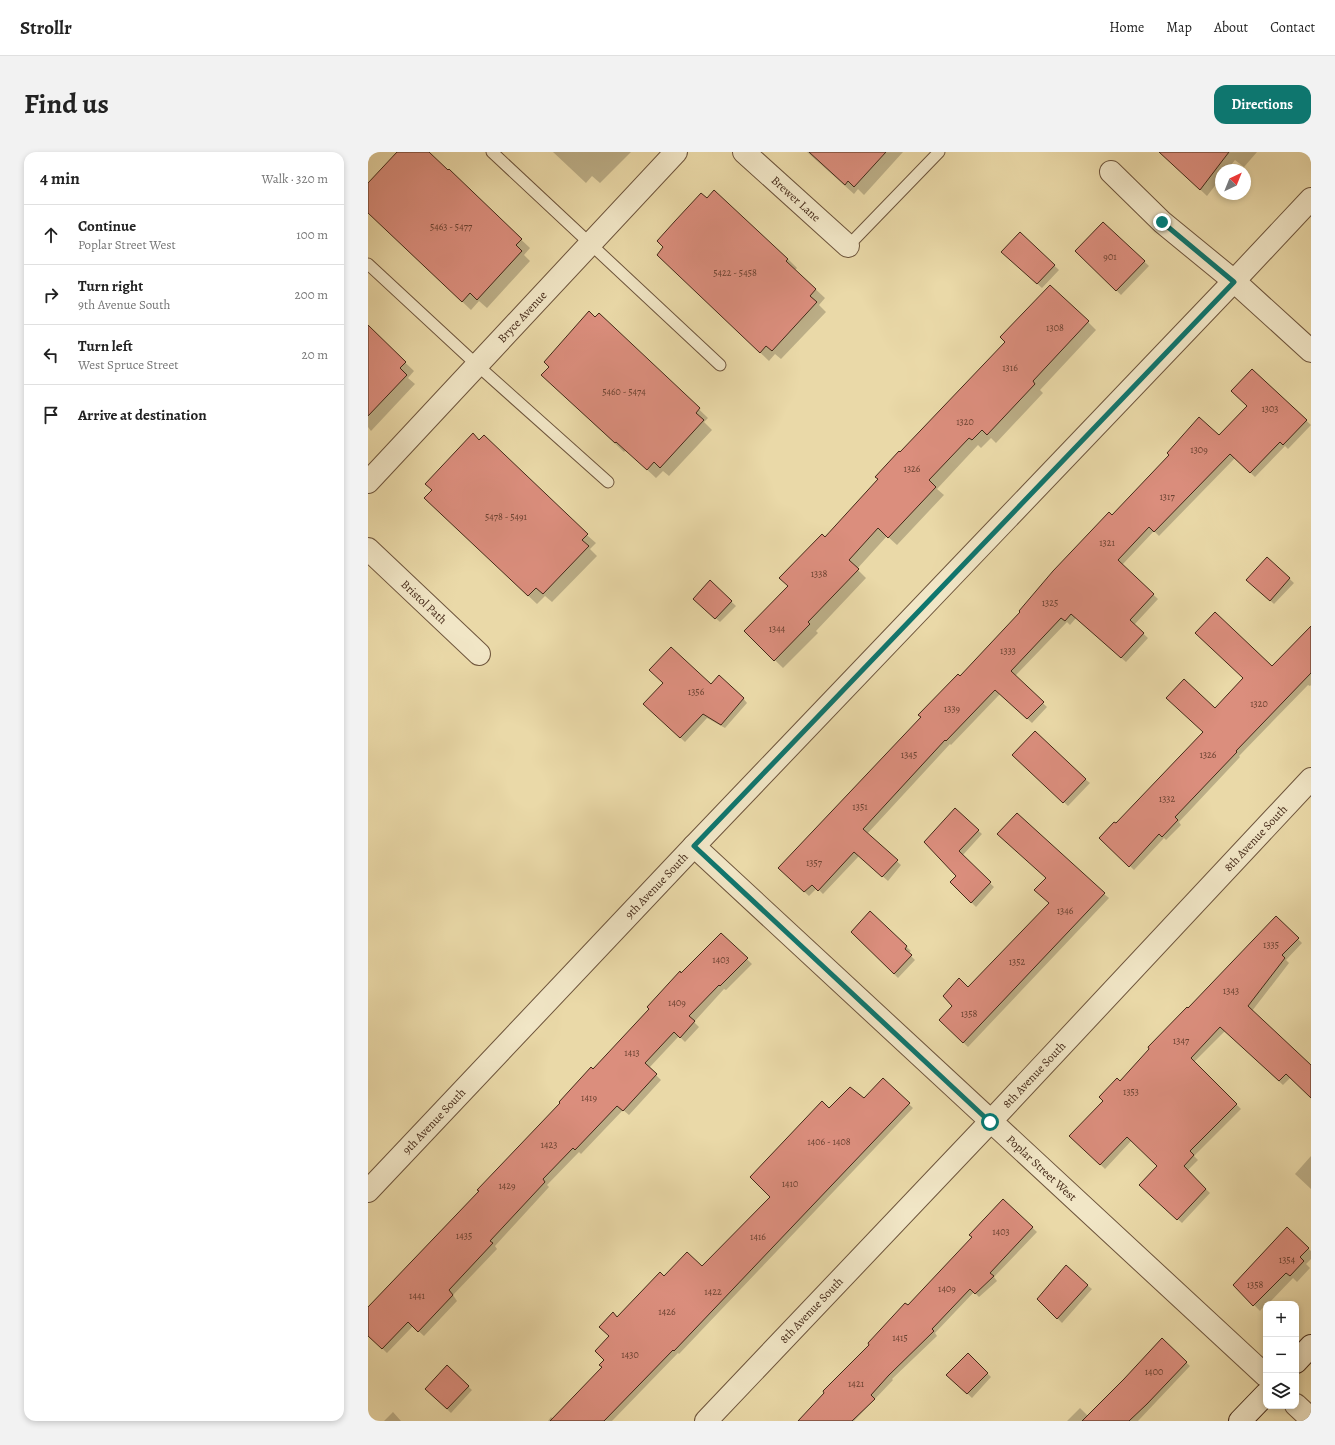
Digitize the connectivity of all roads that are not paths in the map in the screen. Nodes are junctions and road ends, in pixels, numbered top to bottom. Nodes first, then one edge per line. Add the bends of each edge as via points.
1 (492, 152) edge
2 (676, 152) edge
3 (744, 152) edge
4 (939, 152) edge
5 (1111, 172) dead end
6 (1311, 199) edge
7 (591, 243) junction
8 (848, 246) joint
9 (368, 264) edge
10 (1234, 282) junction
11 (1311, 351) edge
12 (477, 365) junction
13 (720, 365) dead end
14 (368, 482) edge
15 (608, 482) dead end
16 (368, 550) edge
17 (479, 654) dead end
18 (1311, 779) edge
19 (694, 846) junction
20 (990, 1122) junction
21 (368, 1191) edge
22 (1311, 1346) edge
23 (1299, 1359) edge
24 (1263, 1373) edge
25 (1263, 1397) edge
26 (1299, 1408) edge
27 (1311, 1419) edge
28 (706, 1421) edge
29 (1240, 1421) edge

1 - 7 lane
2 - 7 street, Bryce Avenue
3 - 8 street, Brewer Lane
4 - 8 lane
5 - 10 street via 1162,222
6 - 10 street, 9th Avenue South
7 - 12 street, Bryce Avenue
7 - 13 lane
9 - 12 lane
10 - 11 street
10 - 19 street, 9th Avenue South
12 - 14 street, Bryce Avenue
12 - 15 lane
16 - 17 street, Bristol Path
18 - 20 street, 8th Avenue South
19 - 20 street, Poplar Street West
19 - 21 street, 9th Avenue South
20 - 24 street, Poplar Street West
20 - 28 street, 8th Avenue South
22 - 23 street
25 - 29 street
26 - 27 street

